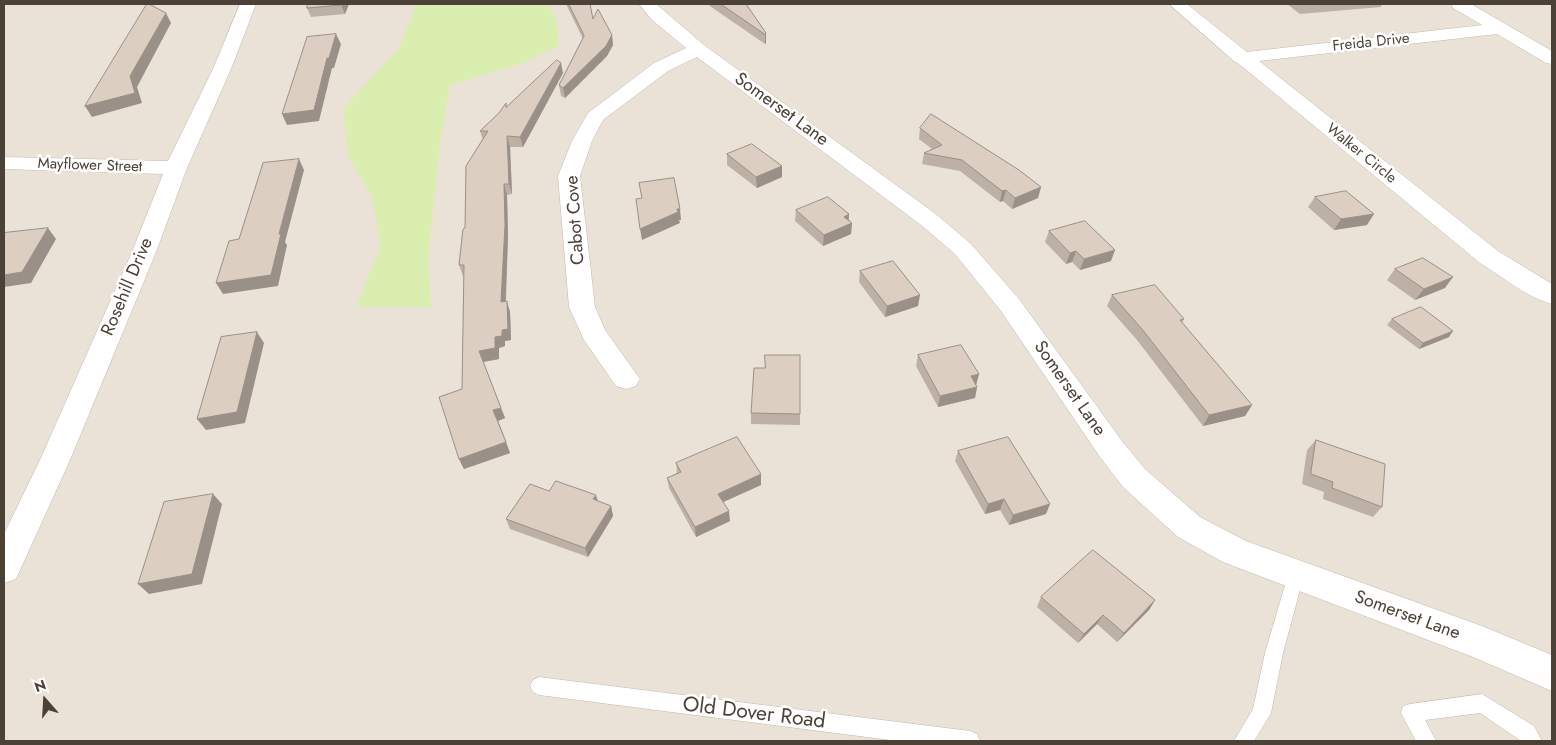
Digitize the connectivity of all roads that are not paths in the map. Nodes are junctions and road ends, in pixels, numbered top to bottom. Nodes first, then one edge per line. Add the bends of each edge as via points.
1 (248, 4) edge
2 (647, 4) edge
3 (1177, 4) edge
4 (1459, 4) edge
5 (1500, 28) junction
6 (698, 49) junction
7 (1241, 58) junction
8 (1552, 59) edge
9 (4, 163) edge
10 (176, 168) junction
11 (1552, 295) edge
12 (626, 379) dead end
13 (4, 568) edge
14 (1296, 575) junction
15 (1552, 673) edge
16 (539, 686) dead end
17 (970, 741) edge
18 (1243, 741) edge
19 (1427, 741) edge
20 (1533, 741) edge

1 - 10 street, Rosehill Drive
2 - 6 street, Somerset Lane
3 - 7 street, Walker Circle
4 - 5 street
5 - 7 street, Freida Drive
5 - 8 street
6 - 12 street, Cabot Cove via 661,67 596,117 582,141 569,176 582,307 593,333
6 - 14 street, Somerset Lane via 929,220 963,249 1010,305 1111,449 1156,499 1190,527 1235,552
7 - 11 street, Walker Circle via 1489,258
9 - 10 street, Mayflower Street
10 - 13 street, Rosehill Drive via 144,252 55,460
14 - 15 street, Somerset Lane via 1482,643
14 - 18 lane via 1274,653 1262,713
16 - 17 lane, Old Dover Road
19 - 20 lane via 1410,713 1482,703 1527,733

